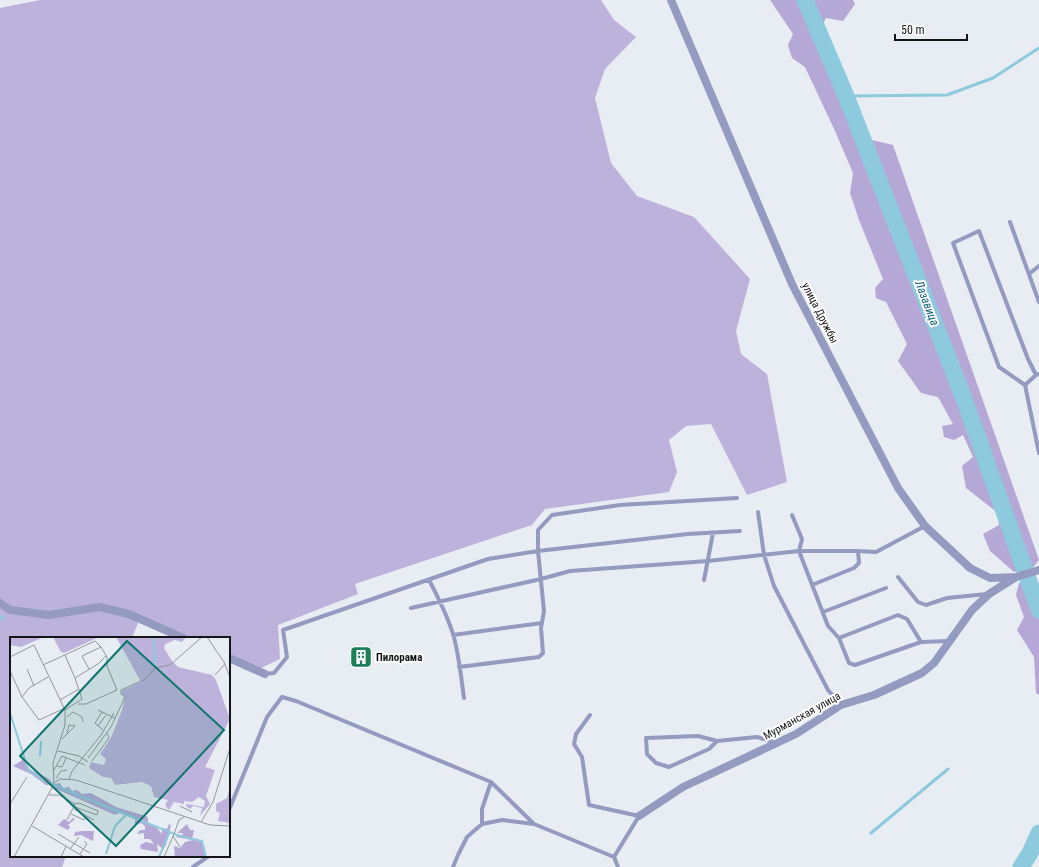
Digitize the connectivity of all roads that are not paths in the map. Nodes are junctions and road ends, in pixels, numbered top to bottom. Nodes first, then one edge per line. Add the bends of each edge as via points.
1 (671, 0) edge
2 (1010, 222) dead end
3 (1039, 266) edge
4 (1029, 274) junction
5 (1039, 302) edge
6 (1037, 375) edge
7 (1025, 385) junction
8 (1039, 453) edge
9 (737, 498) dead end
10 (758, 512) dead end
11 (792, 515) dead end
12 (925, 526) junction
13 (740, 531) dead end
14 (713, 533) junction
15 (538, 551) junction
16 (799, 551) junction
17 (858, 551) junction
18 (764, 555) junction
19 (708, 561) junction
20 (1036, 570) edge
21 (898, 577) dead end
22 (1016, 577) junction
23 (541, 579) junction
24 (429, 580) junction
25 (704, 580) dead end
26 (812, 585) junction
27 (886, 588) dead end
28 (989, 594) junction
29 (440, 601) junction
30 (0, 603) edge
31 (411, 608) dead end
32 (823, 612) junction
33 (542, 624) junction
34 (453, 635) junction
35 (181, 637) edge
36 (838, 638) junction
37 (950, 641) junction
38 (921, 642) junction
39 (230, 658) edge
40 (459, 667) junction
41 (265, 674) joint
42 (464, 698) dead end
43 (840, 705) junction
44 (590, 715) dead end
45 (717, 741) junction
46 (777, 743) junction
47 (491, 782) junction
48 (230, 808) edge
49 (639, 816) junction
50 (482, 824) junction
51 (534, 824) junction
52 (207, 857) edge
53 (614, 857) junction
54 (193, 867) edge
55 (453, 867) edge
56 (618, 867) edge

1 - 12 street, улица Дружбы via 792,284 898,488
2 - 4 lane
3 - 4 lane
4 - 5 lane
6 - 7 lane
6 - 7 lane via 1028,359 980,231 953,243 999,367
7 - 8 lane
9 - 15 lane via 620,505 552,515 538,530
10 - 18 lane
11 - 16 lane via 802,539
12 - 17 lane via 876,552
12 - 22 street, улица Дружбы via 970,568 990,578
13 - 14 lane
14 - 15 lane
14 - 19 lane
15 - 23 lane
15 - 24 lane via 488,559
16 - 17 lane
16 - 18 lane
16 - 26 lane
17 - 26 lane via 859,562 854,568
18 - 19 lane
18 - 43 lane via 774,586 828,690
19 - 23 lane via 570,571
19 - 25 lane
20 - 22 street, Мурманская улица
21 - 28 lane via 918,602 926,605 947,598
22 - 28 street, Мурманская улица
23 - 29 lane
23 - 33 lane via 544,612
24 - 29 lane
24 - 41 lane via 283,630 287,657 274,673
26 - 32 lane
27 - 32 lane
28 - 37 street, Мурманская улица via 972,610
29 - 31 lane
29 - 34 lane
30 - 35 street via 10,610 49,615 100,607 129,614
32 - 36 lane via 828,626
33 - 34 lane
33 - 40 lane via 543,654 539,657
34 - 40 lane
36 - 38 lane via 898,615 907,619
36 - 38 lane via 848,663 855,665
37 - 38 lane
37 - 43 street, Мурманская улица via 934,663 922,673 874,695
39 - 41 street
40 - 42 lane
43 - 46 street, Мурманская улица via 796,734
44 - 49 lane via 576,734 574,744 582,757 589,805
45 - 45 lane via 698,736 646,738 647,754 656,764 669,767 709,749
45 - 46 lane via 757,737
46 - 49 street, Мурманская улица via 684,787
47 - 48 lane via 282,697 267,716
47 - 50 lane via 482,809
47 - 51 lane
49 - 53 lane
50 - 51 lane via 502,820
50 - 55 lane via 468,837
51 - 53 lane
52 - 54 lane
53 - 56 lane

